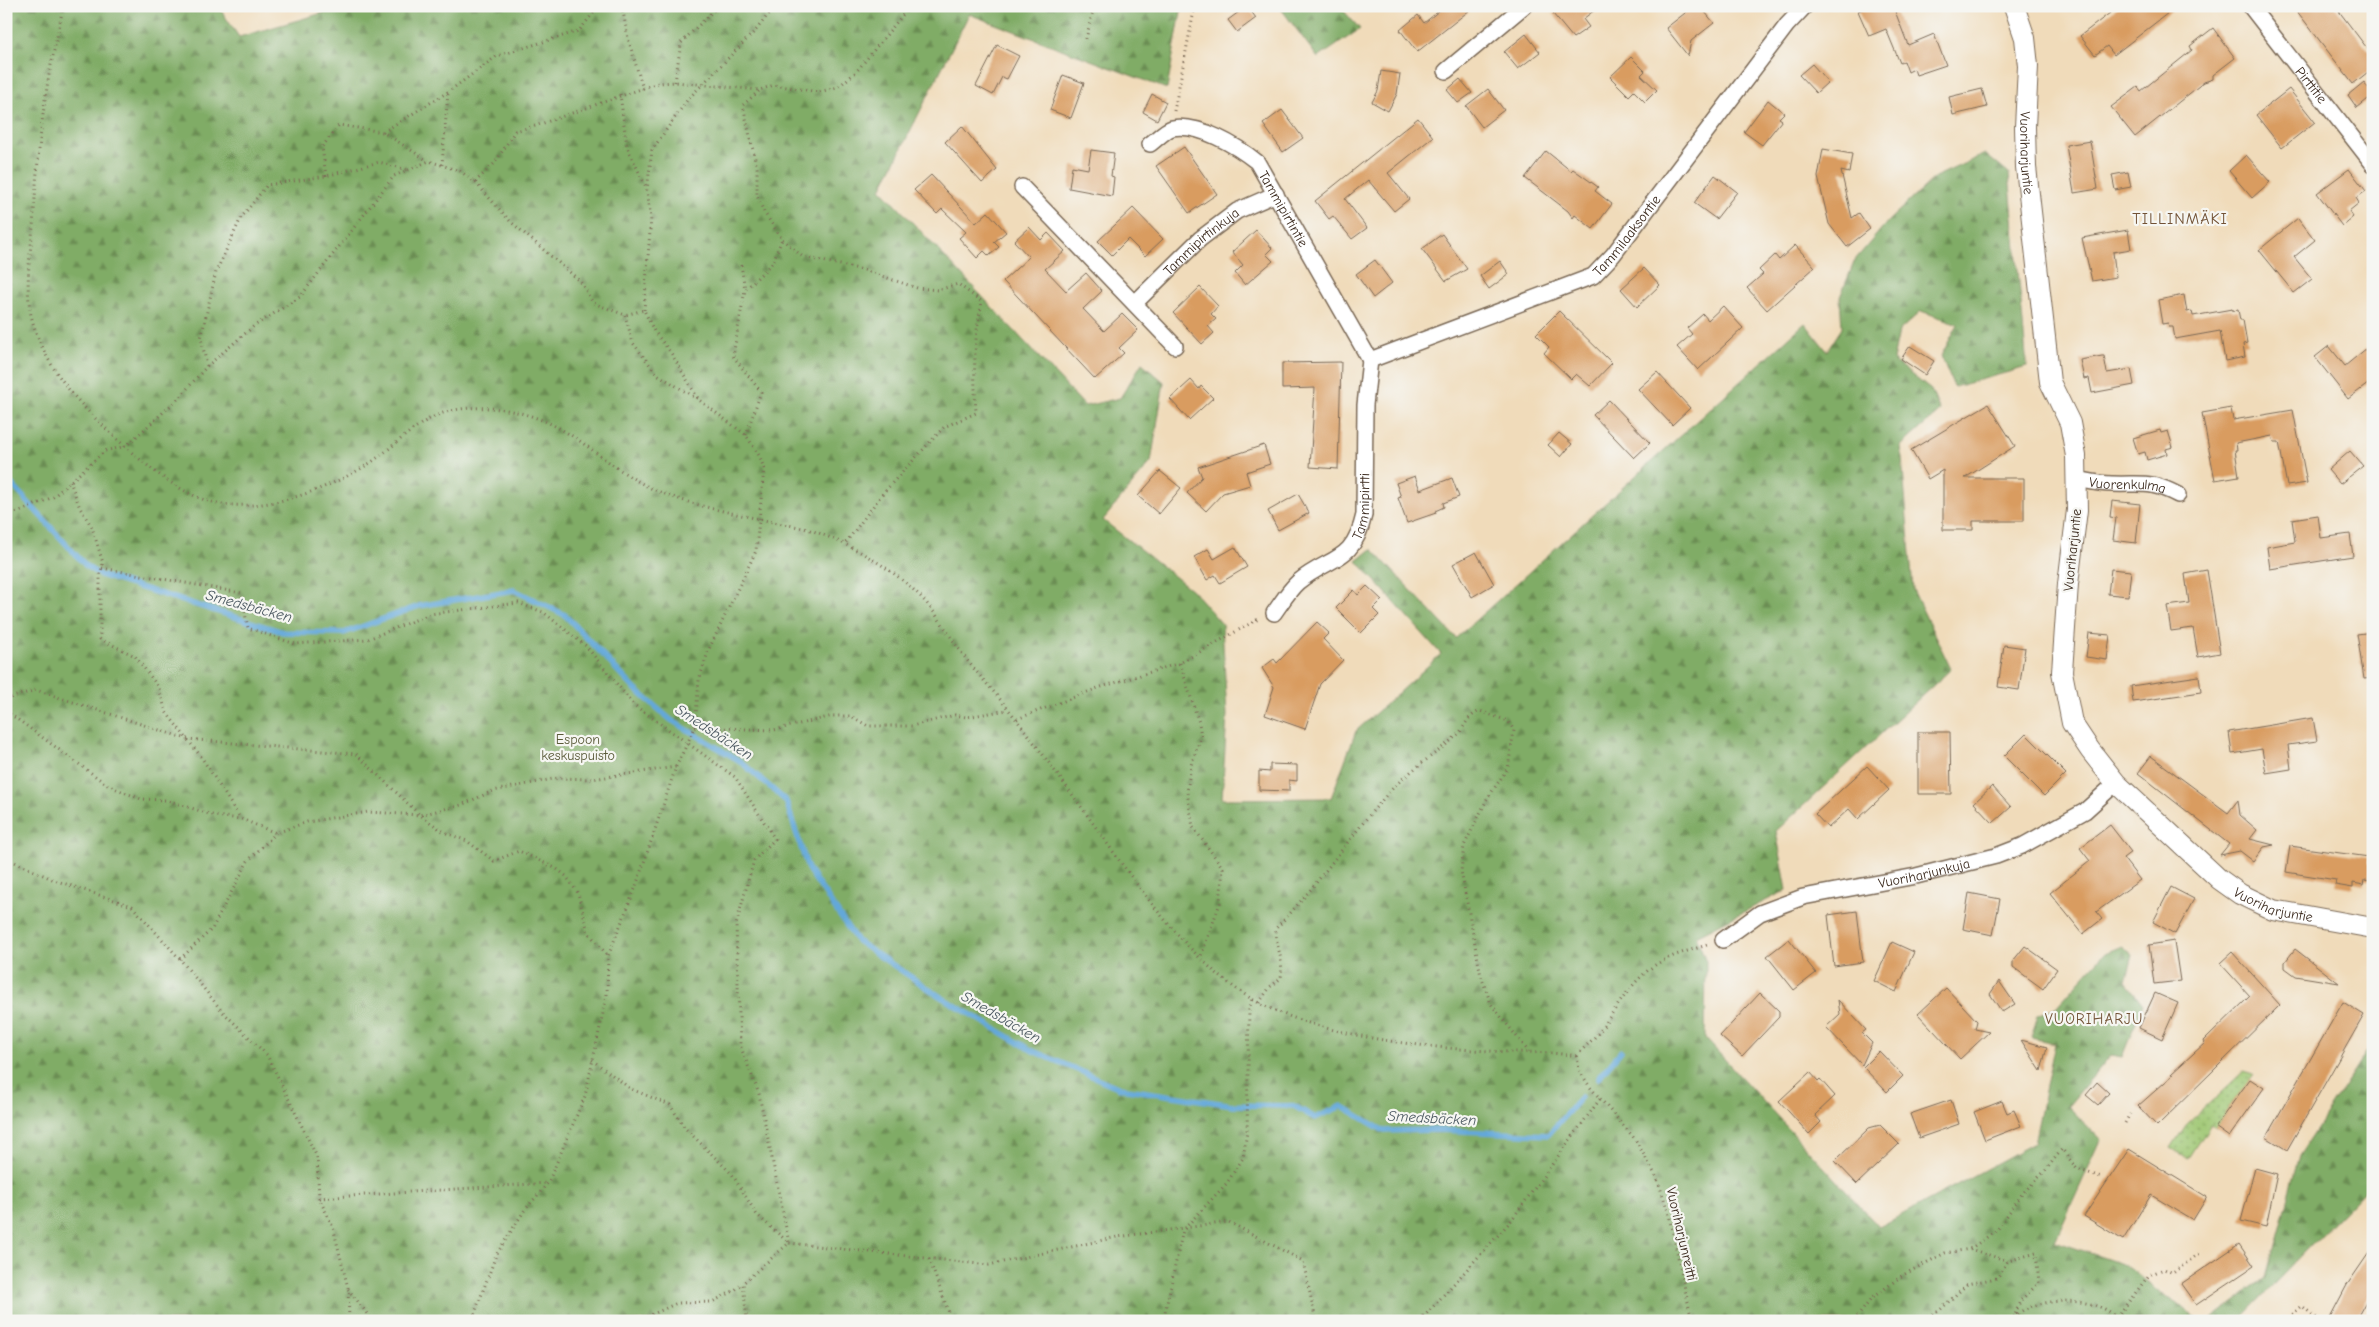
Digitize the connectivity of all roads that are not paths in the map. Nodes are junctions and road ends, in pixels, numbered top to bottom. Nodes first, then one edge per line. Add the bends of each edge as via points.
1 (1524, 6) edge
2 (1805, 6) edge
3 (2014, 6) edge
4 (2250, 6) edge
5 (1446, 71) dead end
6 (1150, 144) dead end
7 (2373, 164) edge
8 (1022, 187) dead end
9 (1276, 194) junction
10 (1136, 302) junction
11 (1175, 346) dead end
12 (1370, 360) junction
13 (2076, 479) junction
14 (2178, 495) dead end
15 (1274, 613) road end
16 (2116, 782) junction
17 (2373, 928) edge
18 (1724, 940) road end

1 - 5 street
2 - 12 street, Tammilaaksontie via 1593,276
3 - 13 street, Vuoriharjuntie via 2025,38 2028,66 2026,167 2050,382 2070,423
4 - 7 street, Pirttitie
6 - 9 street, Tammipirtintie via 1170,128 1189,129 1237,146 1257,162
8 - 10 street
9 - 10 street, Tammipirtinkuja via 1237,211 1200,239
9 - 12 street, Tammipirtintie
10 - 11 street
12 - 15 street, Tammipirtti via 1365,406 1364,515 1361,530 1354,545 1298,582
13 - 14 street, Vuorenkulma via 2112,484 2145,482
13 - 16 street, Vuoriharjuntie via 2077,510 2062,679 2072,723
16 - 17 street, Vuoriharjuntie via 2219,879 2240,894 2273,910
16 - 18 street, Vuoriharjunkuja via 2085,811 2022,846 1996,856 1916,876 1803,897 1760,913

